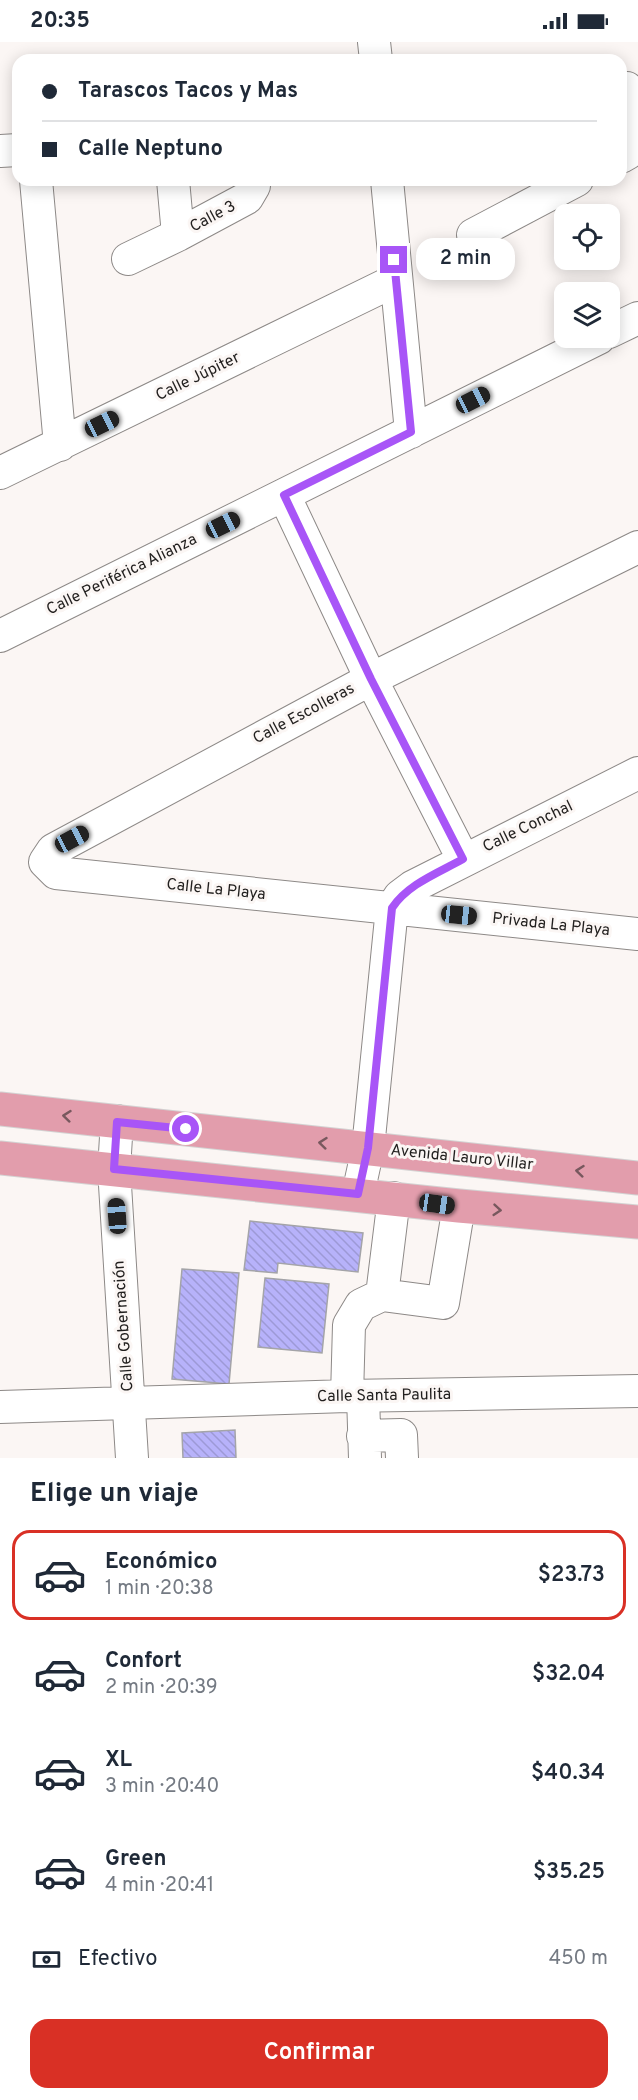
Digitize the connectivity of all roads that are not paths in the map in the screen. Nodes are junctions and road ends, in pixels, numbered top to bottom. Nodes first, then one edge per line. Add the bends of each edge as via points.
1 (629, 88) edge
2 (627, 154) edge
3 (37, 186) edge
4 (174, 186) edge
5 (255, 186) edge
6 (388, 186) edge
7 (555, 186) edge
8 (525, 194) edge
9 (178, 235) junction
10 (473, 235) dead end
11 (128, 259) dead end
12 (396, 280) junction
13 (638, 318) edge
14 (620, 327) edge
15 (579, 348) edge
16 (411, 432) junction
17 (60, 445) junction
18 (0, 473) edge
19 (284, 495) junction
20 (638, 547) edge
21 (0, 636) edge
22 (371, 679) junction
23 (638, 772) edge
24 (463, 859) junction
25 (45, 862) joint
26 (392, 908) junction
27 (638, 934) edge
28 (0, 1109) edge
29 (117, 1122) junction
30 (368, 1148) junction
31 (0, 1158) edge
32 (114, 1169) junction
33 (638, 1178) edge
34 (358, 1194) junction
35 (394, 1198) junction
36 (459, 1206) junction
37 (638, 1221) edge
38 (382, 1295) junction
39 (638, 1391) edge
40 (355, 1396) junction
41 (129, 1403) junction
42 (0, 1407) edge
43 (364, 1447) edge
44 (132, 1458) edge
45 (402, 1458) edge

1 - 2 street
3 - 17 street
4 - 9 street, Calle 3
5 - 9 street, Calle 3 via 247,198
6 - 12 street
7 - 8 street
8 - 10 street
9 - 11 street
12 - 16 street
12 - 17 street, Calle Júpiter
13 - 14 street
15 - 16 street, Calle Periférica Alianza
16 - 19 street, Calle Periférica Alianza
17 - 18 street, Calle Júpiter
19 - 21 street, Calle Periférica Alianza
19 - 22 street
20 - 22 street, Calle Escolleras
22 - 24 street
22 - 25 street, Calle Escolleras via 53,850
23 - 24 street, Calle Conchal
24 - 26 street, Calle Conchal via 412,887
25 - 26 street, Calle La Playa via 56,873
26 - 27 street, Privada La Playa
26 - 30 street
29 -> 28 main road, Avenida Lauro Villar
30 -> 29 main road, Avenida Lauro Villar
29 - 32 street, Calle Gobernación
33 -> 30 main road, Avenida Lauro Villar
30 - 34 street
31 - 32 main road
32 - 34 main road
32 - 41 street, Calle Gobernación
34 - 35 main road
35 - 36 main road
35 - 38 street
36 -> 37 main road
36 - 38 street via 443,1303
38 - 40 street via 361,1305 349,1325
39 - 40 street, Calle Santa Paulita
40 - 41 street, Calle Santa Paulita
40 - 43 street
41 - 42 street, Calle Santa Paulita
41 - 44 street, Calle Gobernación
43 - 45 street via 401,1435

